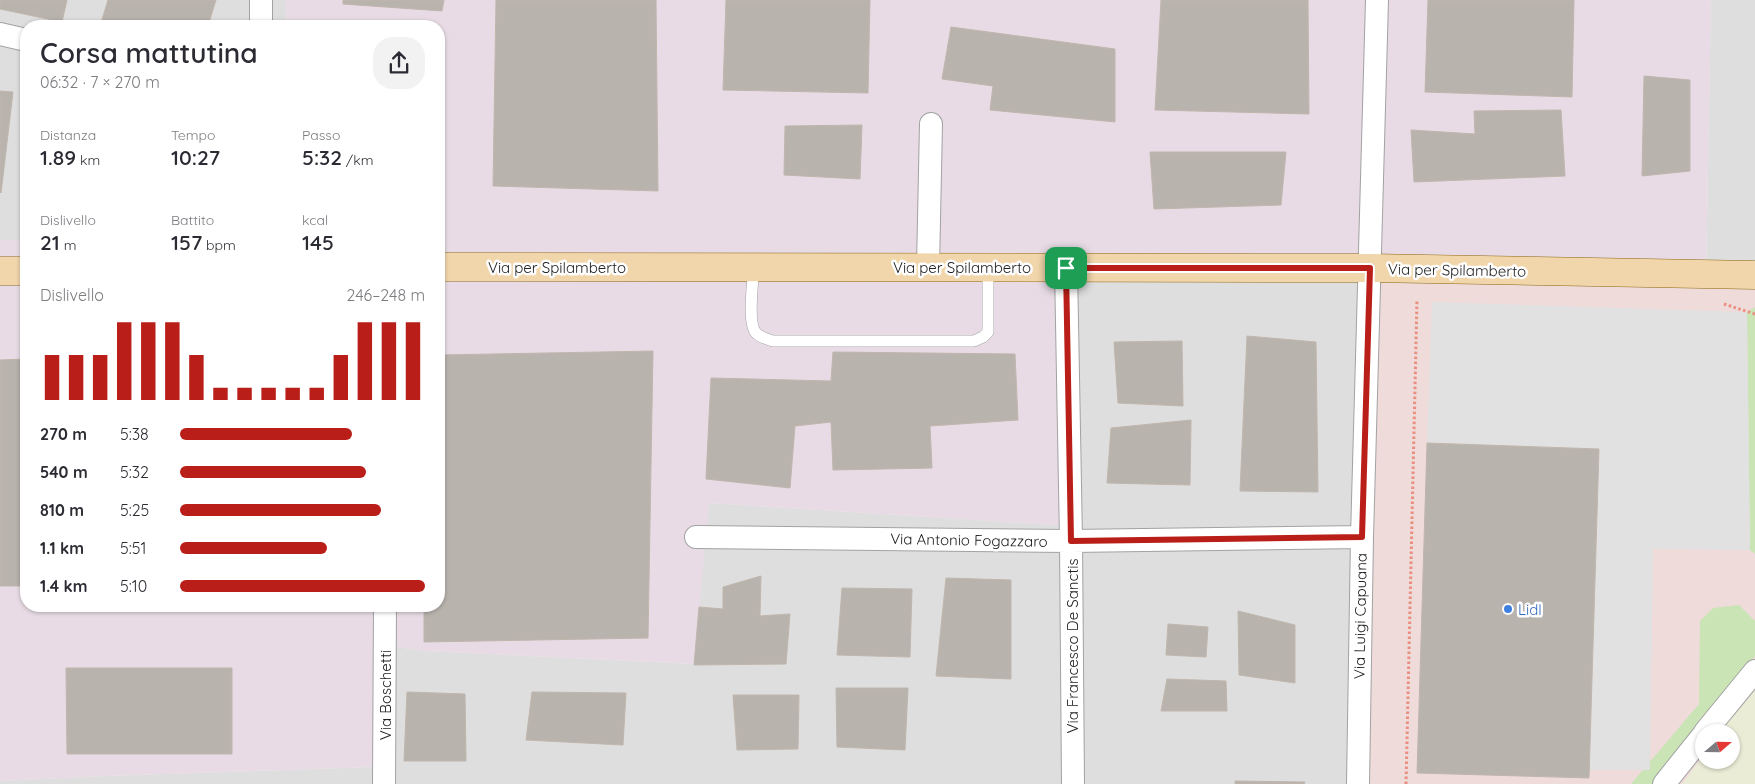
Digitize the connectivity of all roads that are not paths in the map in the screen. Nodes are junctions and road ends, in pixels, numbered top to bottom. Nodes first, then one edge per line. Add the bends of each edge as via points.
1 (261, 0) edge
2 (1377, 0) edge
3 (261, 20) edge
4 (0, 34) edge
5 (20, 39) edge
6 (931, 124) dead end
7 (445, 267) edge
8 (754, 267) junction
9 (928, 267) junction
10 (988, 267) junction
11 (1066, 268) junction
12 (1370, 268) junction
13 (0, 271) edge
14 (20, 271) edge
15 (1755, 275) edge
16 (696, 537) dead end
17 (1362, 537) junction
18 (1071, 541) junction
19 (385, 612) edge
20 (1755, 671) edge
21 (1711, 724) edge
22 (1695, 744) edge
23 (384, 784) edge
24 (1072, 784) edge
25 (1358, 784) edge
26 (1664, 784) edge

1 - 3 street
2 - 12 street, Via Luigi Capuana
4 - 5 street
6 - 9 street
7 - 8 main road, Via per Spilamberto
8 - 9 main road, Via per Spilamberto
8 - 10 lane via 754,332 774,341 974,341 988,332
9 - 10 main road, Via per Spilamberto
10 - 11 main road, Via per Spilamberto
11 - 12 main road, Via per Spilamberto
11 - 18 street, Via Francesco De Sanctis
12 - 15 main road, Via per Spilamberto
12 - 17 street, Via Luigi Capuana
13 - 14 main road
16 - 18 street, Via Antonio Fogazzaro
17 - 18 street, Via Antonio Fogazzaro
17 - 25 street, Via Luigi Capuana
18 - 24 street, Via Francesco De Sanctis
19 - 23 street, Via Boschetti
20 - 21 street
22 - 26 street

